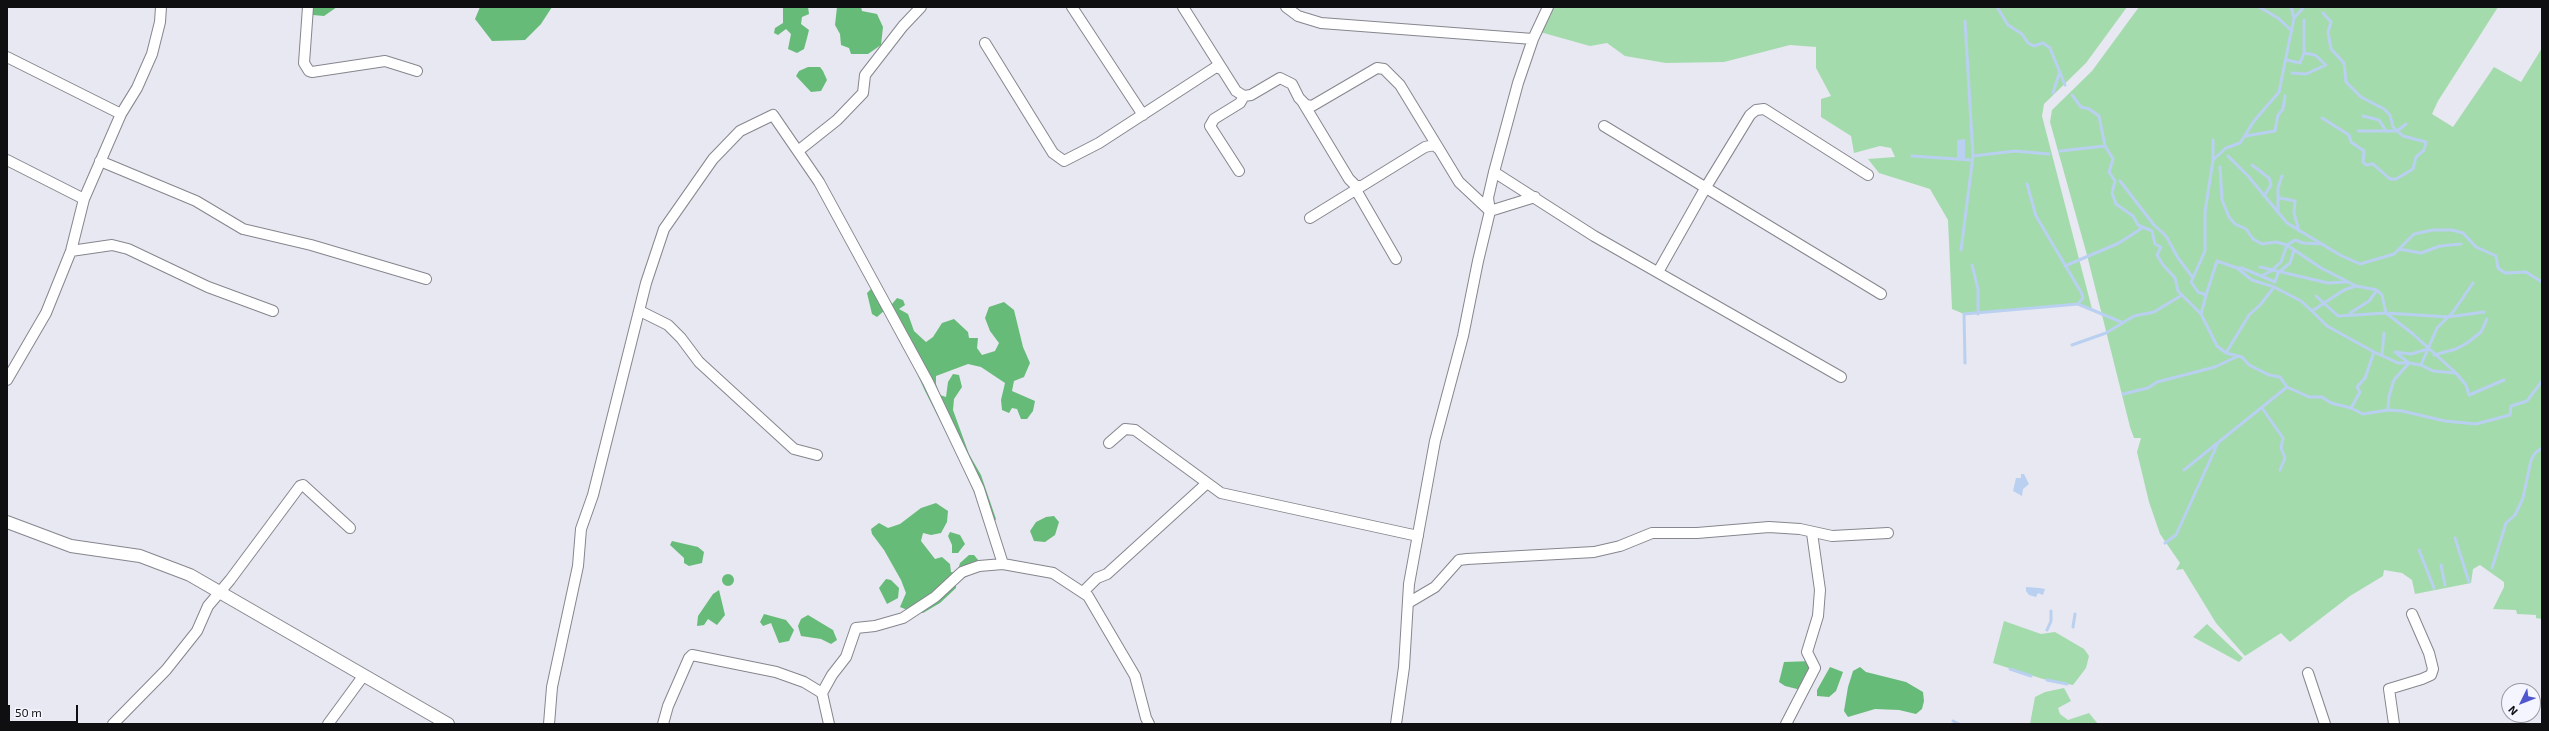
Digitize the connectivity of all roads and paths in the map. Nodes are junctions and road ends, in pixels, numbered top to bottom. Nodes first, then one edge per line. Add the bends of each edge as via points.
1 (161, 7) edge
2 (308, 7) edge
3 (921, 7) edge
4 (1072, 7) edge
5 (1183, 7) edge
6 (1286, 7) edge
7 (1548, 7) edge
8 (1533, 39) junction
9 (985, 43) dead end
10 (7, 56) edge
11 (1223, 70) junction
12 (417, 71) dead end
13 (1244, 96) junction
14 (1302, 101) junction
15 (121, 114) junction
16 (1143, 115) junction
17 (1604, 126) dead end
18 (1439, 149) junction
19 (798, 151) junction
20 (100, 161) junction
21 (8, 164) edge
22 (1238, 171) dead end
23 (1494, 172) junction
24 (1868, 175) dead end
25 (1706, 187) junction
26 (1358, 188) junction
27 (1534, 197) junction
28 (84, 199) junction
29 (1490, 211) junction
30 (1310, 218) dead end
31 (71, 251) junction
32 (1396, 259) dead end
33 (1658, 272) junction
34 (426, 279) dead end
35 (1881, 294) dead end
36 (273, 310) dead end
37 (640, 311) junction
38 (1841, 378) dead end
39 (7, 380) edge
40 (1109, 443) dead end
41 (817, 455) dead end
42 (1206, 484) junction
43 (8, 524) edge
44 (350, 528) dead end
45 (1812, 533) junction
46 (1888, 534) dead end
47 (1418, 536) junction
48 (1003, 564) junction
49 (219, 592) junction
50 (1083, 592) junction
51 (1408, 604) junction
52 (2412, 614) dead end
53 (2308, 673) dead end
54 (364, 674) junction
55 (822, 693) junction
56 (112, 724) edge
57 (328, 724) edge
58 (448, 724) edge
59 (549, 724) edge
60 (662, 724) edge
61 (829, 724) edge
62 (1150, 724) edge
63 (1396, 724) edge
64 (1786, 724) edge
65 (2326, 724) edge
66 (2394, 724) edge

1 - 15 street via 152,54 137,88
2 - 12 street via 304,63 309,71 385,61
3 - 19 street via 865,75 863,93 837,120
4 - 16 street
5 - 11 street
6 - 8 street via 1298,16 1321,23
7 - 8 street
8 - 23 street via 1518,83
9 - 16 street via 1058,159 1064,161 1073,158
10 - 15 street
11 - 13 street via 1236,91
11 - 16 street via 1216,67
13 - 14 street via 1251,95 1280,78 1292,84
13 - 22 street via 1240,103 1214,119 1210,126
14 - 18 street via 1312,106 1377,68 1384,69 1400,85
14 - 26 street via 1349,179
15 - 20 street
17 - 25 street
18 - 26 street via 1434,145 1425,147
18 - 29 street via 1459,182
19 - 37 street via 774,115 740,131 713,159 664,229 646,283
19 - 48 street via 819,182 928,382 980,489
20 - 28 street
20 - 34 street via 196,201 243,229 311,245
21 - 28 street
23 - 27 street
23 - 29 street via 1488,198
24 - 25 street via 1760,109 1750,115
25 - 33 street
25 - 35 street
26 - 30 street
26 - 32 street
27 - 29 street
27 - 33 street via 1594,236
28 - 31 street
29 - 47 street via 1456,368 1435,441
31 - 36 street via 112,245 128,249 208,287
31 - 39 street via 46,313
33 - 38 street
37 - 41 street via 668,325 682,338 699,362 794,449
37 - 59 street via 593,495 581,529 578,566 552,687
40 - 42 street via 1125,429 1135,430
42 - 47 street via 1220,493
42 - 50 street via 1107,574 1097,578
43 - 49 street via 71,546 140,556 190,575
44 - 49 street via 303,485 300,486
45 - 46 street via 1840,536
45 - 51 street via 1800,529 1769,527 1697,533 1652,533 1620,546 1594,552 1460,560 1435,587
45 - 64 street via 1820,590 1818,616 1807,652 1815,668
47 - 51 street
48 - 50 street via 1053,573
48 - 55 street via 979,566 962,572 935,597 903,618 856,628 846,657
49 - 54 street
49 - 56 street via 208,606 197,631 166,670
50 - 62 street via 1096,607 1128,660
51 - 63 street via 1404,667
52 - 66 street via 2433,669 2431,675 2388,689
53 - 65 street
54 - 57 street
54 - 58 street
55 - 60 street via 804,682 776,672 692,655
55 - 61 street

